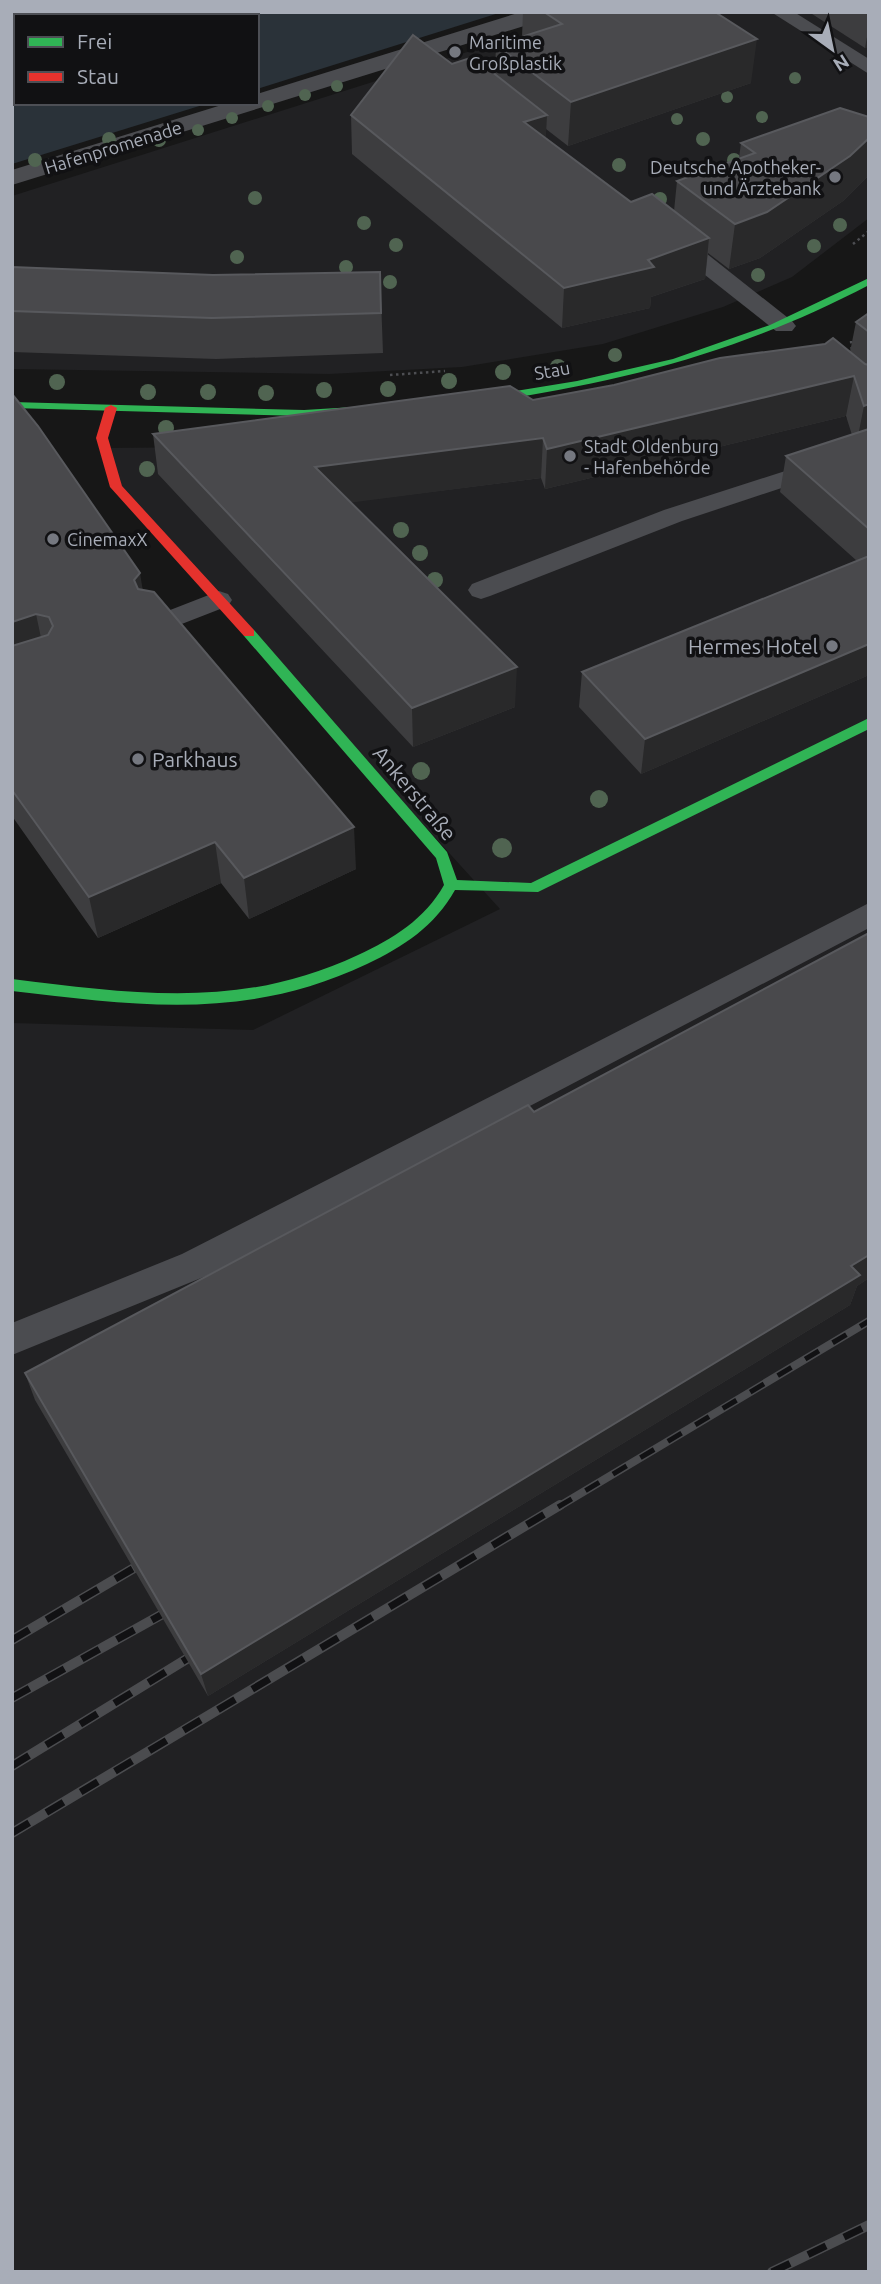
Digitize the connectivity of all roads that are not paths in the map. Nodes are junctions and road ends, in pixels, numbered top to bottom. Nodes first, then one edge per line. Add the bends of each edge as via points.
1 (545, 12) edge
2 (780, 12) edge
3 (869, 68) edge
4 (259, 102) edge
5 (248, 105) edge
6 (12, 177) edge
7 (656, 225) edge
8 (869, 281) edge
9 (793, 333) junction
10 (454, 403) edge
11 (12, 405) edge
12 (111, 408) junction
13 (387, 408) edge
14 (869, 451) edge
15 (481, 590) dead end
16 (219, 600) junction
17 (156, 625) edge
18 (869, 723) edge
19 (451, 885) junction
20 (869, 914) edge
21 (12, 985) edge
22 (12, 1339) edge

1 - 4 street, Hafenpromenade
2 - 3 lane
5 - 6 street, Hafenpromenade
7 - 9 lane
8 - 9 street, Stau
9 - 10 street, Stau via 628,375
11 - 12 street
12 - 13 street via 304,413
12 - 16 street, Ankerstraße via 102,438 117,486
14 - 15 lane via 759,483 638,526
16 - 17 lane
16 - 19 street, Ankerstraße via 442,856
18 - 19 street via 533,888
19 - 21 street via 442,908 369,958 305,985 248,998 121,1000
20 - 22 lane via 194,1265

